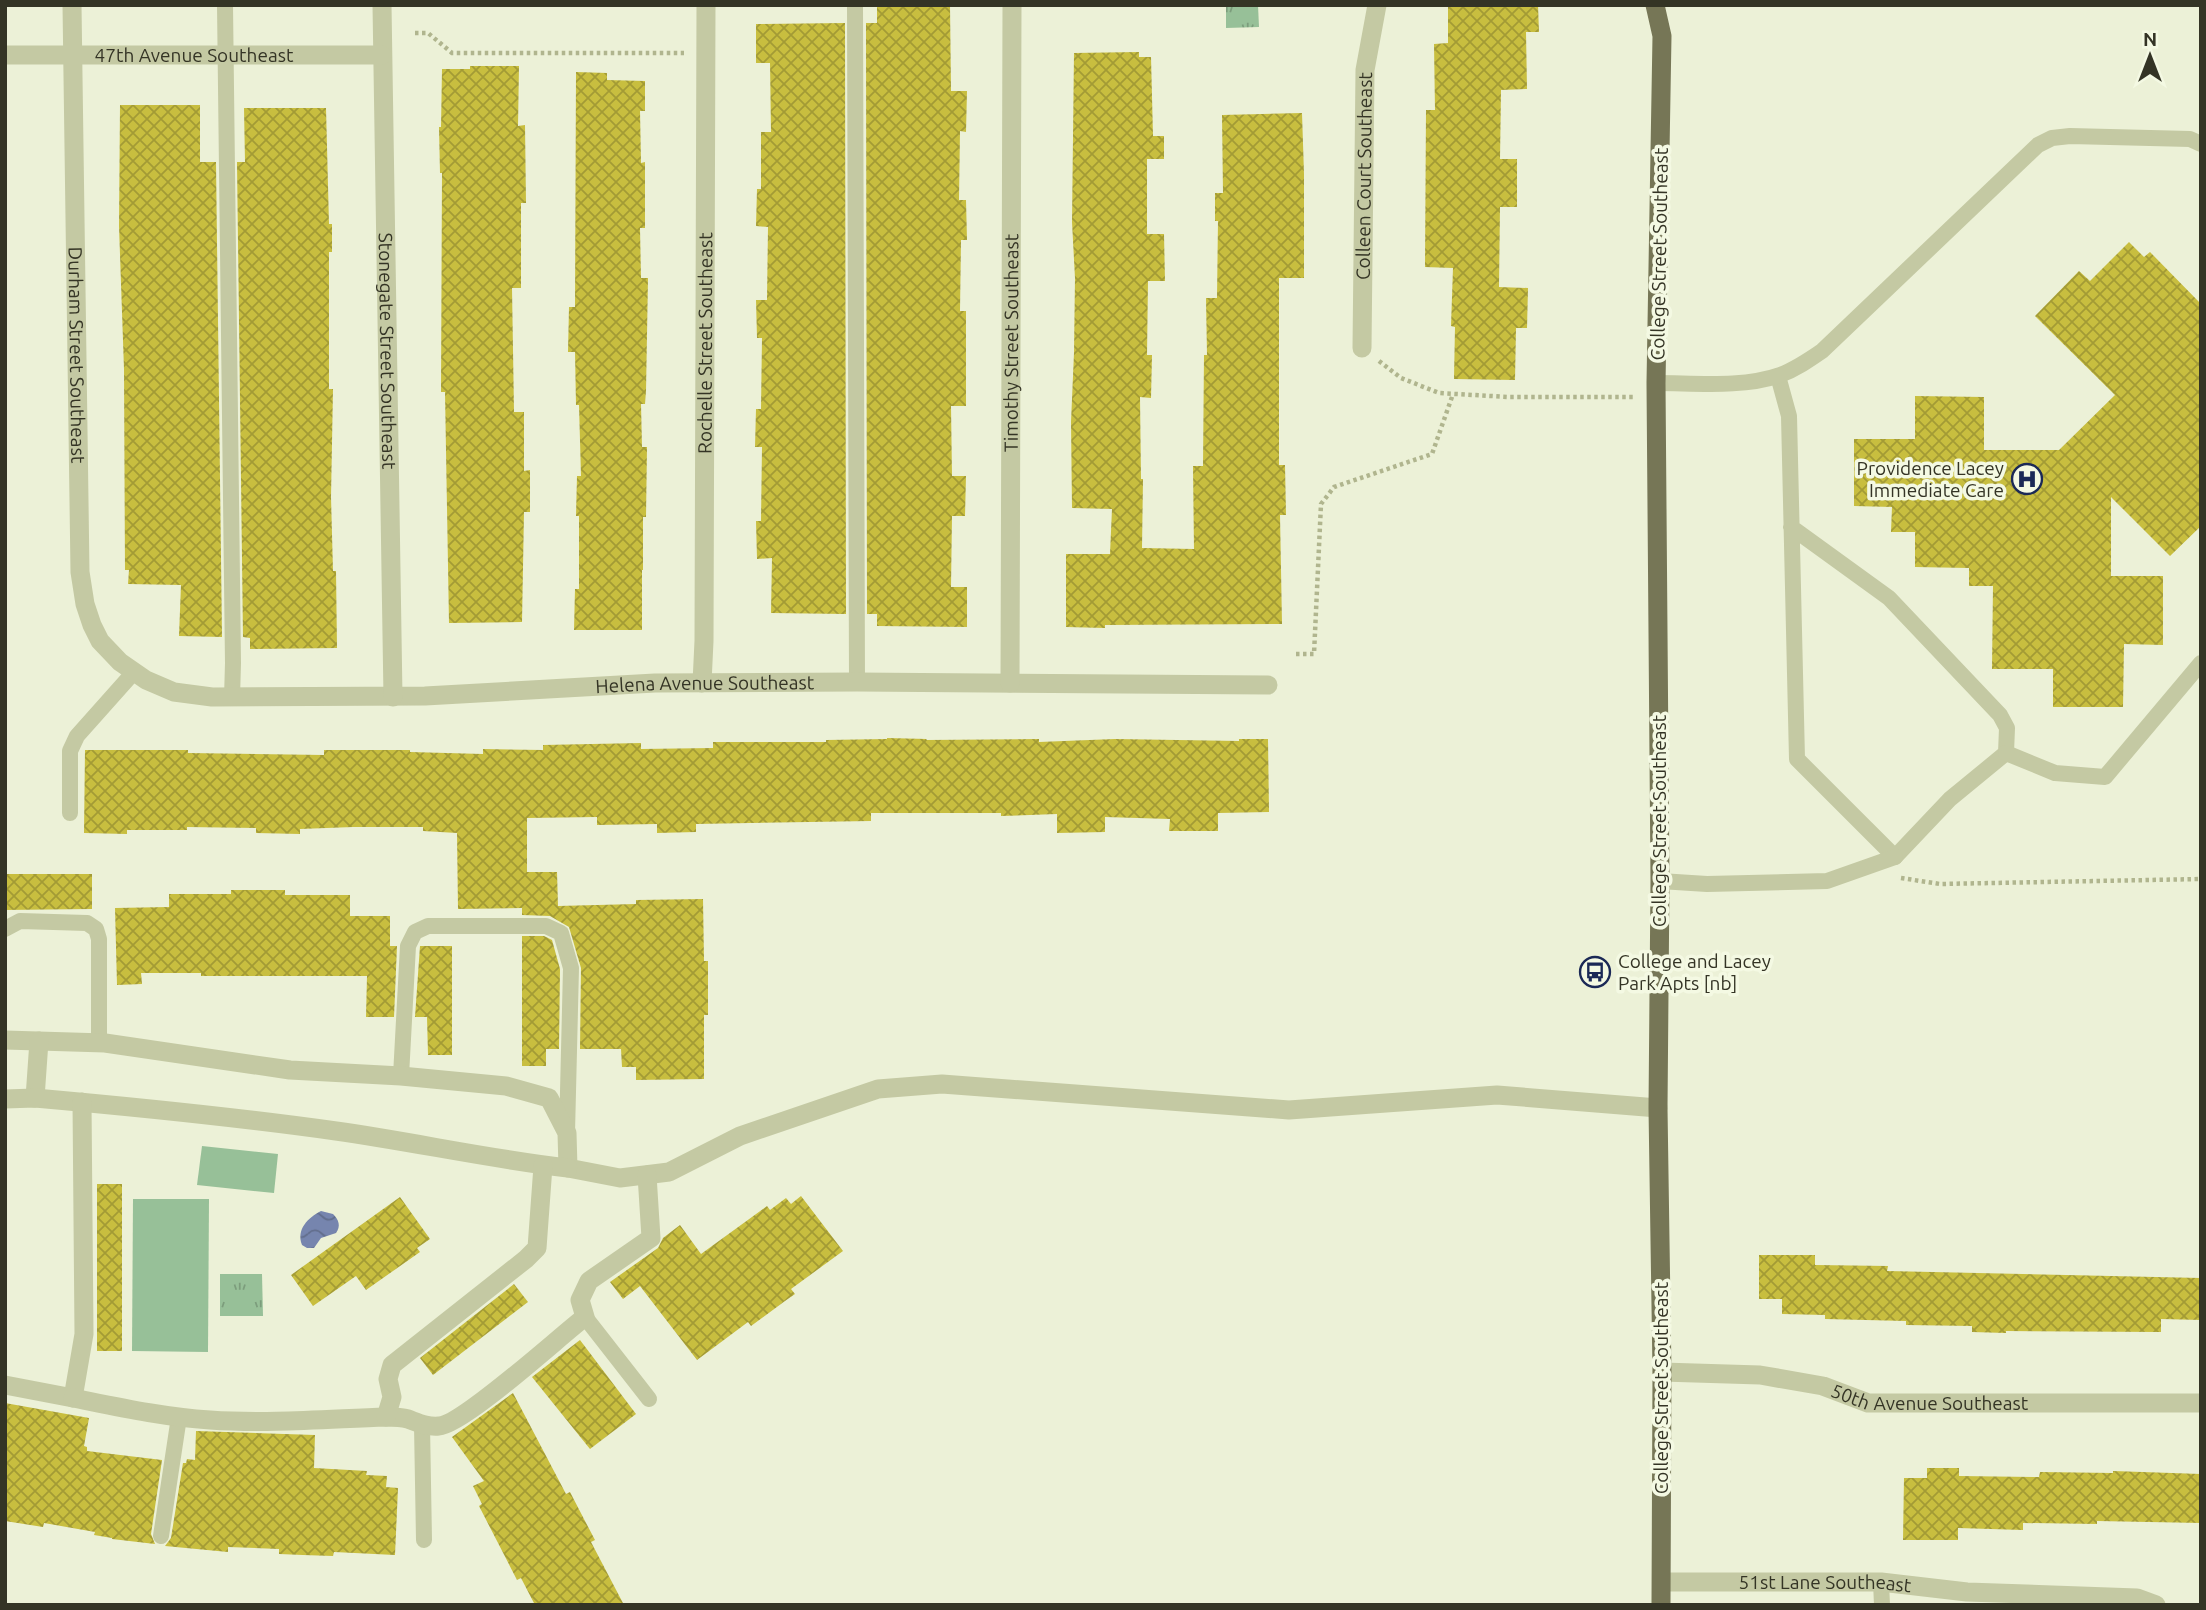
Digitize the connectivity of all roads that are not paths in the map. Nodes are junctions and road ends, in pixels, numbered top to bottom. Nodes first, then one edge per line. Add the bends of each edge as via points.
1 (72, 5) edge
2 (225, 5) edge
3 (382, 5) edge
4 (706, 5) edge
5 (855, 5) edge
6 (1012, 5) edge
7 (1377, 5) edge
8 (1655, 5) edge
9 (1671, 5) edge
10 (1662, 36) junction
11 (5, 55) edge
12 (225, 55) junction
13 (382, 55) junction
14 (73, 56) junction
15 (2201, 144) edge
16 (1362, 348) road end
17 (1778, 376) junction
18 (1656, 390) junction
19 (1791, 527) junction
20 (2201, 663) edge
21 (140, 676) junction
22 (702, 682) junction
23 (857, 682) junction
24 (1010, 682) junction
25 (1268, 685) dead end
26 (393, 697) junction
27 (232, 698) junction
28 (2006, 753) junction
29 (70, 813) dead end
30 (1895, 857) junction
31 (1660, 881) junction
32 (5, 929) edge
33 (5, 1040) edge
34 (38, 1041) junction
35 (99, 1042) junction
36 (401, 1076) junction
37 (35, 1098) junction
38 (5, 1099) edge
39 (82, 1102) junction
40 (1658, 1108) junction
41 (567, 1133) junction
42 (543, 1166) junction
43 (568, 1168) junction
44 (647, 1175) junction
45 (585, 1317) junction
46 (1662, 1372) junction
47 (5, 1385) edge
48 (73, 1398) junction
49 (649, 1399) dead end
50 (2201, 1404) edge
51 (179, 1417) junction
52 (386, 1417) junction
53 (422, 1425) junction
54 (161, 1536) dead end
55 (424, 1540) dead end
56 (1662, 1582) junction
57 (1881, 1582) junction
58 (1967, 1599) edge
59 (1661, 1605) edge
60 (1882, 1605) edge
61 (2156, 1605) edge

1 - 14 street, Durham Street Southeast
2 - 12 lane
3 - 13 street, Stonegate Street Southeast
4 - 22 street, Rochelle Street Southeast
5 - 23 lane
6 - 24 street, Timothy Street Southeast
7 - 16 street, Colleen Court Southeast via 1365,70
8 - 10 main road, College Street Southeast
9 - 10 main road, College Street Southeast
10 - 18 main road, College Street Southeast
11 - 14 street, 47th Avenue Southeast
12 - 13 street, 47th Avenue Southeast
12 - 14 street, 47th Avenue Southeast
12 - 27 lane
13 - 26 street, Stonegate Street Southeast
14 - 21 street, Durham Street Southeast via 80,572 85,604 100,641
15 - 17 lane via 2190,139 2070,136 2038,145 1822,351
17 - 18 lane
17 - 19 lane via 1789,416
18 - 31 main road, College Street Southeast
19 - 28 lane via 1889,598 2000,715 2007,729
19 - 30 lane via 1797,759
20 - 28 lane via 2105,777 2055,772
21 - 27 street, Helena Avenue Southeast via 182,693
21 - 29 lane via 77,736 70,751
22 - 23 street, Helena Avenue Southeast
22 - 26 street, Helena Avenue Southeast
23 - 24 street, Helena Avenue Southeast
24 - 25 street, Helena Avenue Southeast
26 - 27 street, Helena Avenue Southeast
28 - 30 lane via 1950,799
30 - 31 lane via 1827,881
31 - 40 main road, College Street Southeast
32 - 35 lane via 20,921 87,923 96,929
33 - 34 street
34 - 35 street
34 - 37 street
35 - 36 street via 290,1070
36 - 41 street via 506,1086 549,1098
36 - 41 lane via 408,946 415,932 429,926 546,926 561,933 571,968
37 - 38 street
37 - 39 street
39 - 42 street via 337,1131
39 - 48 street via 84,1334
40 - 44 street via 1497,1095 1289,1110 942,1084 878,1089 740,1136 668,1172
40 - 46 main road, College Street Southeast
41 - 43 street
42 - 43 street
42 - 52 street via 537,1248 392,1365 388,1378 392,1397
43 - 44 street via 620,1178
44 - 45 street via 651,1238 589,1281 580,1300
45 - 49 lane
45 - 53 street via 456,1419 442,1426
46 - 50 street, 50th Avenue Southeast via 1760,1375 1823,1386 1868,1403
46 - 56 main road, College Street Southeast
47 - 48 street
48 - 51 street
51 - 52 street via 254,1421
51 - 54 lane
52 - 53 street
53 - 55 lane
56 - 57 street, 51st Lane Southeast
56 - 59 main road, College Street Southeast
57 - 58 street, 51st Lane Southeast
57 - 60 lane
58 - 61 street, 51st Lane Southeast via 2137,1598

